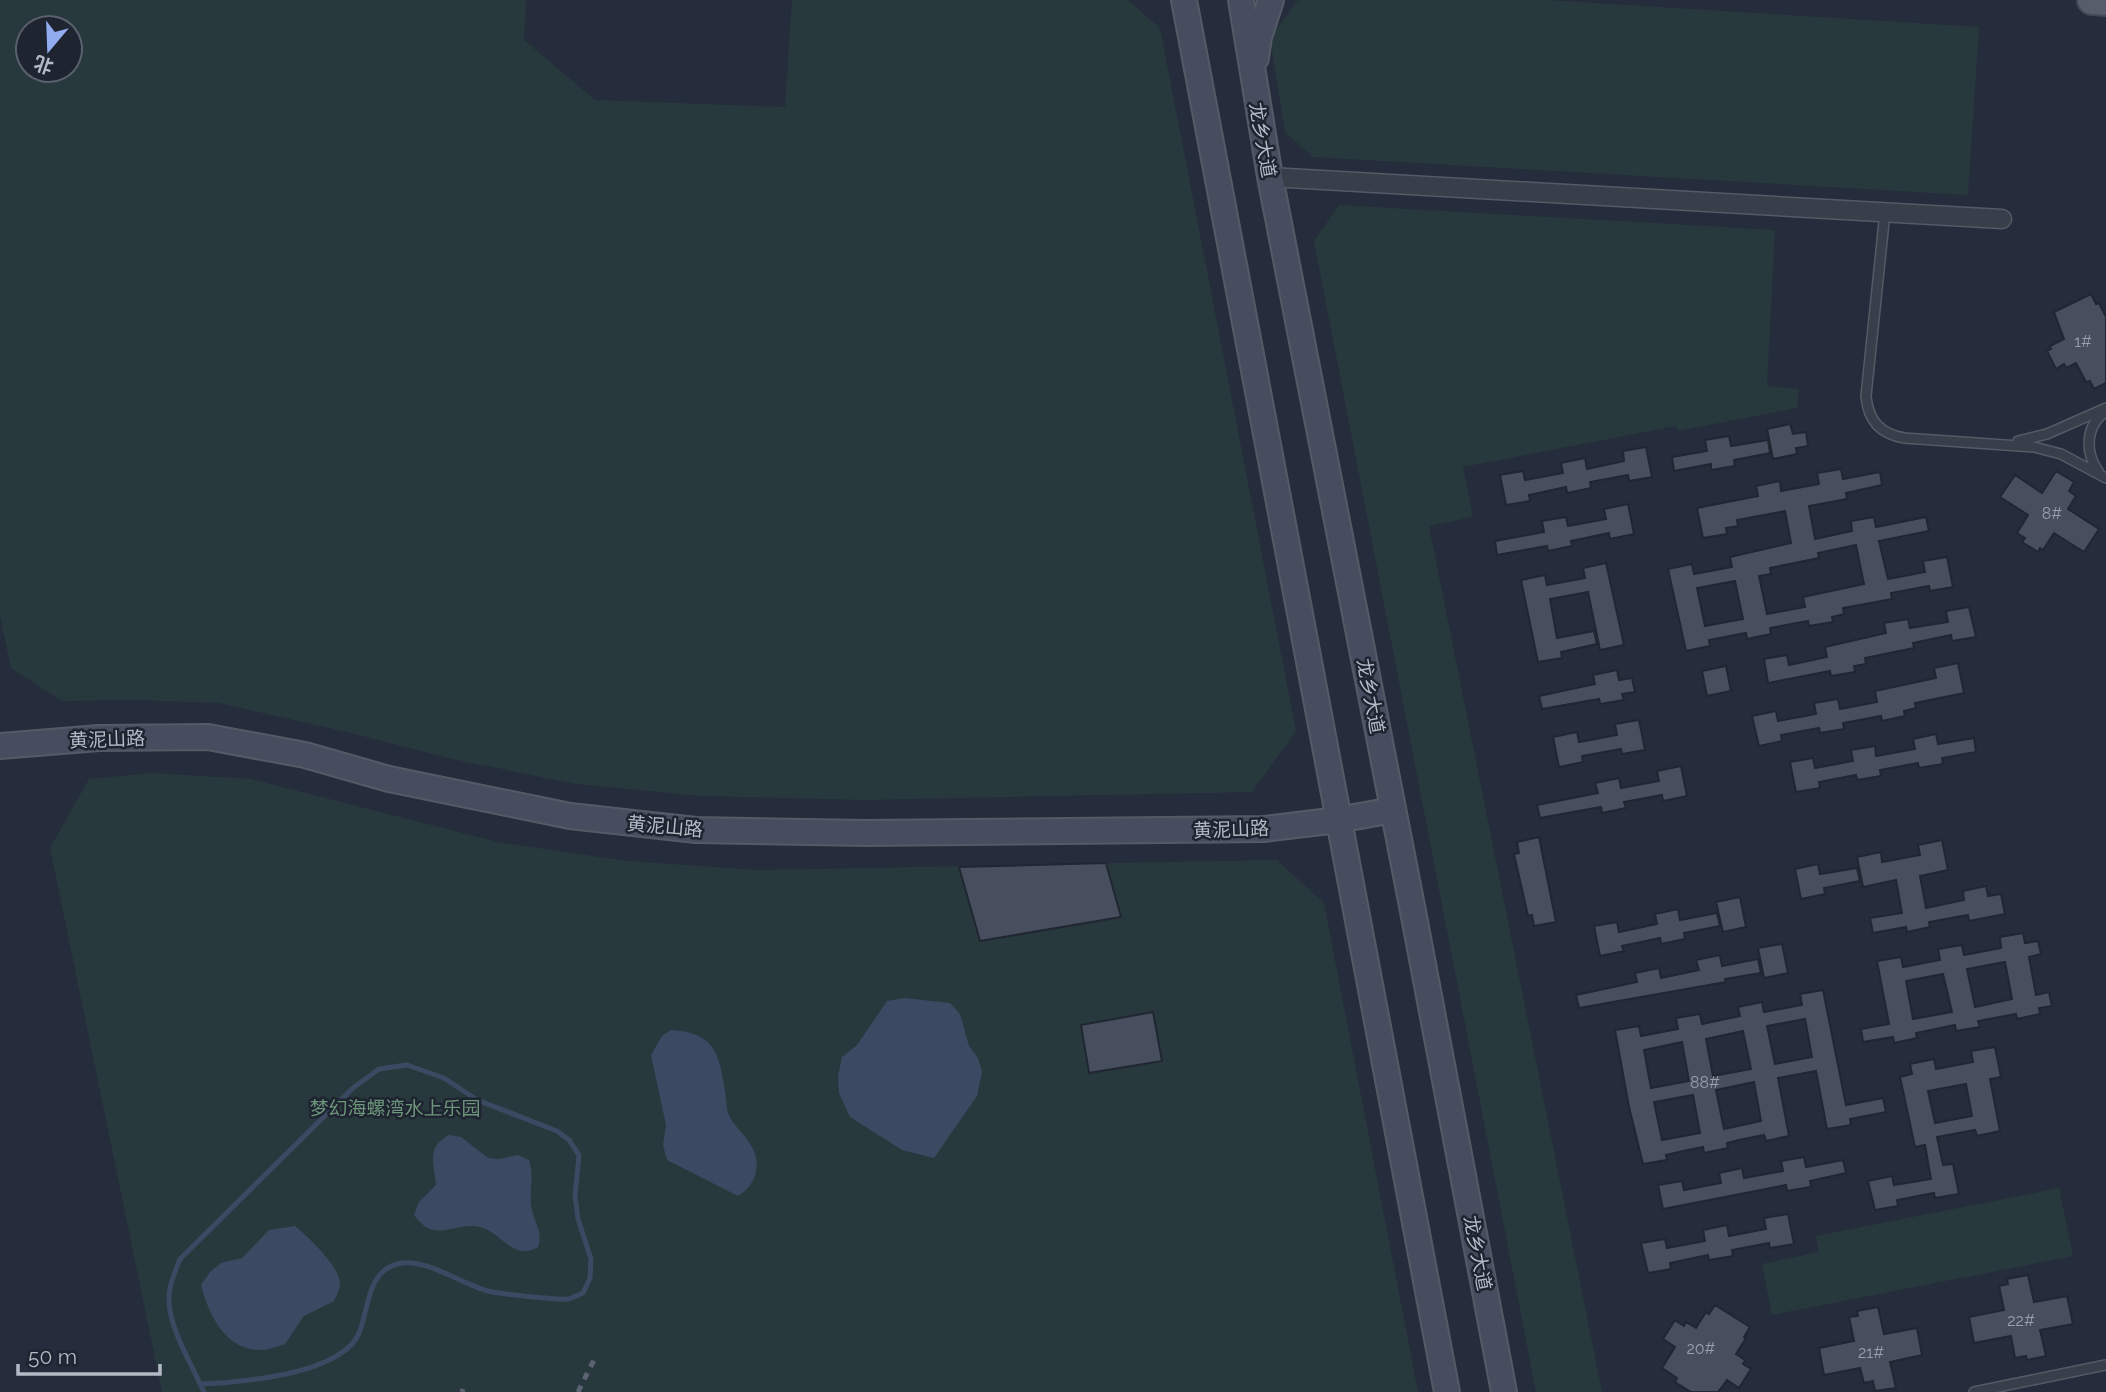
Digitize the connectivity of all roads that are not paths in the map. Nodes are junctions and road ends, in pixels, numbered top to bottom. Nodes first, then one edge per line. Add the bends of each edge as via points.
1 (1165, 0) edge
2 (1184, 0) edge
3 (1241, 0) edge
4 (1271, 0) edge
5 (2092, 0) edge
6 (2106, 1) edge
7 (1192, 46) junction
8 (1253, 80) junction
9 (1270, 177) junction
10 (1885, 212) junction
11 (2001, 219) dead end
12 (2106, 410) edge
13 (1995, 443) junction
14 (2105, 478) edge
15 (0, 747) edge
16 (1393, 810) junction
17 (1338, 820) junction
18 (2106, 1365) edge
19 (1447, 1392) edge
20 (1504, 1392) edge
21 (1974, 1392) edge

1 - 7 main road
2 - 7 main road
3 - 8 main road, 龙乡大道
4 - 8 main road via 1259,37
5 - 6 main road
7 - 17 main road
8 - 9 main road, 龙乡大道
9 - 10 street
9 - 16 main road, 龙乡大道
10 - 11 street
10 - 13 lane via 1866,396 1870,416 1881,430 1896,437
12 - 13 lane via 2035,438
12 - 14 lane via 2095,422 2088,442 2092,462
13 - 14 lane via 2054,452
15 - 17 main road, 黄泥山路 via 99,738 208,737 557,813 696,830 1264,829
16 - 17 main road, 黄泥山路
16 - 20 main road, 龙乡大道
17 - 19 main road
18 - 21 lane

